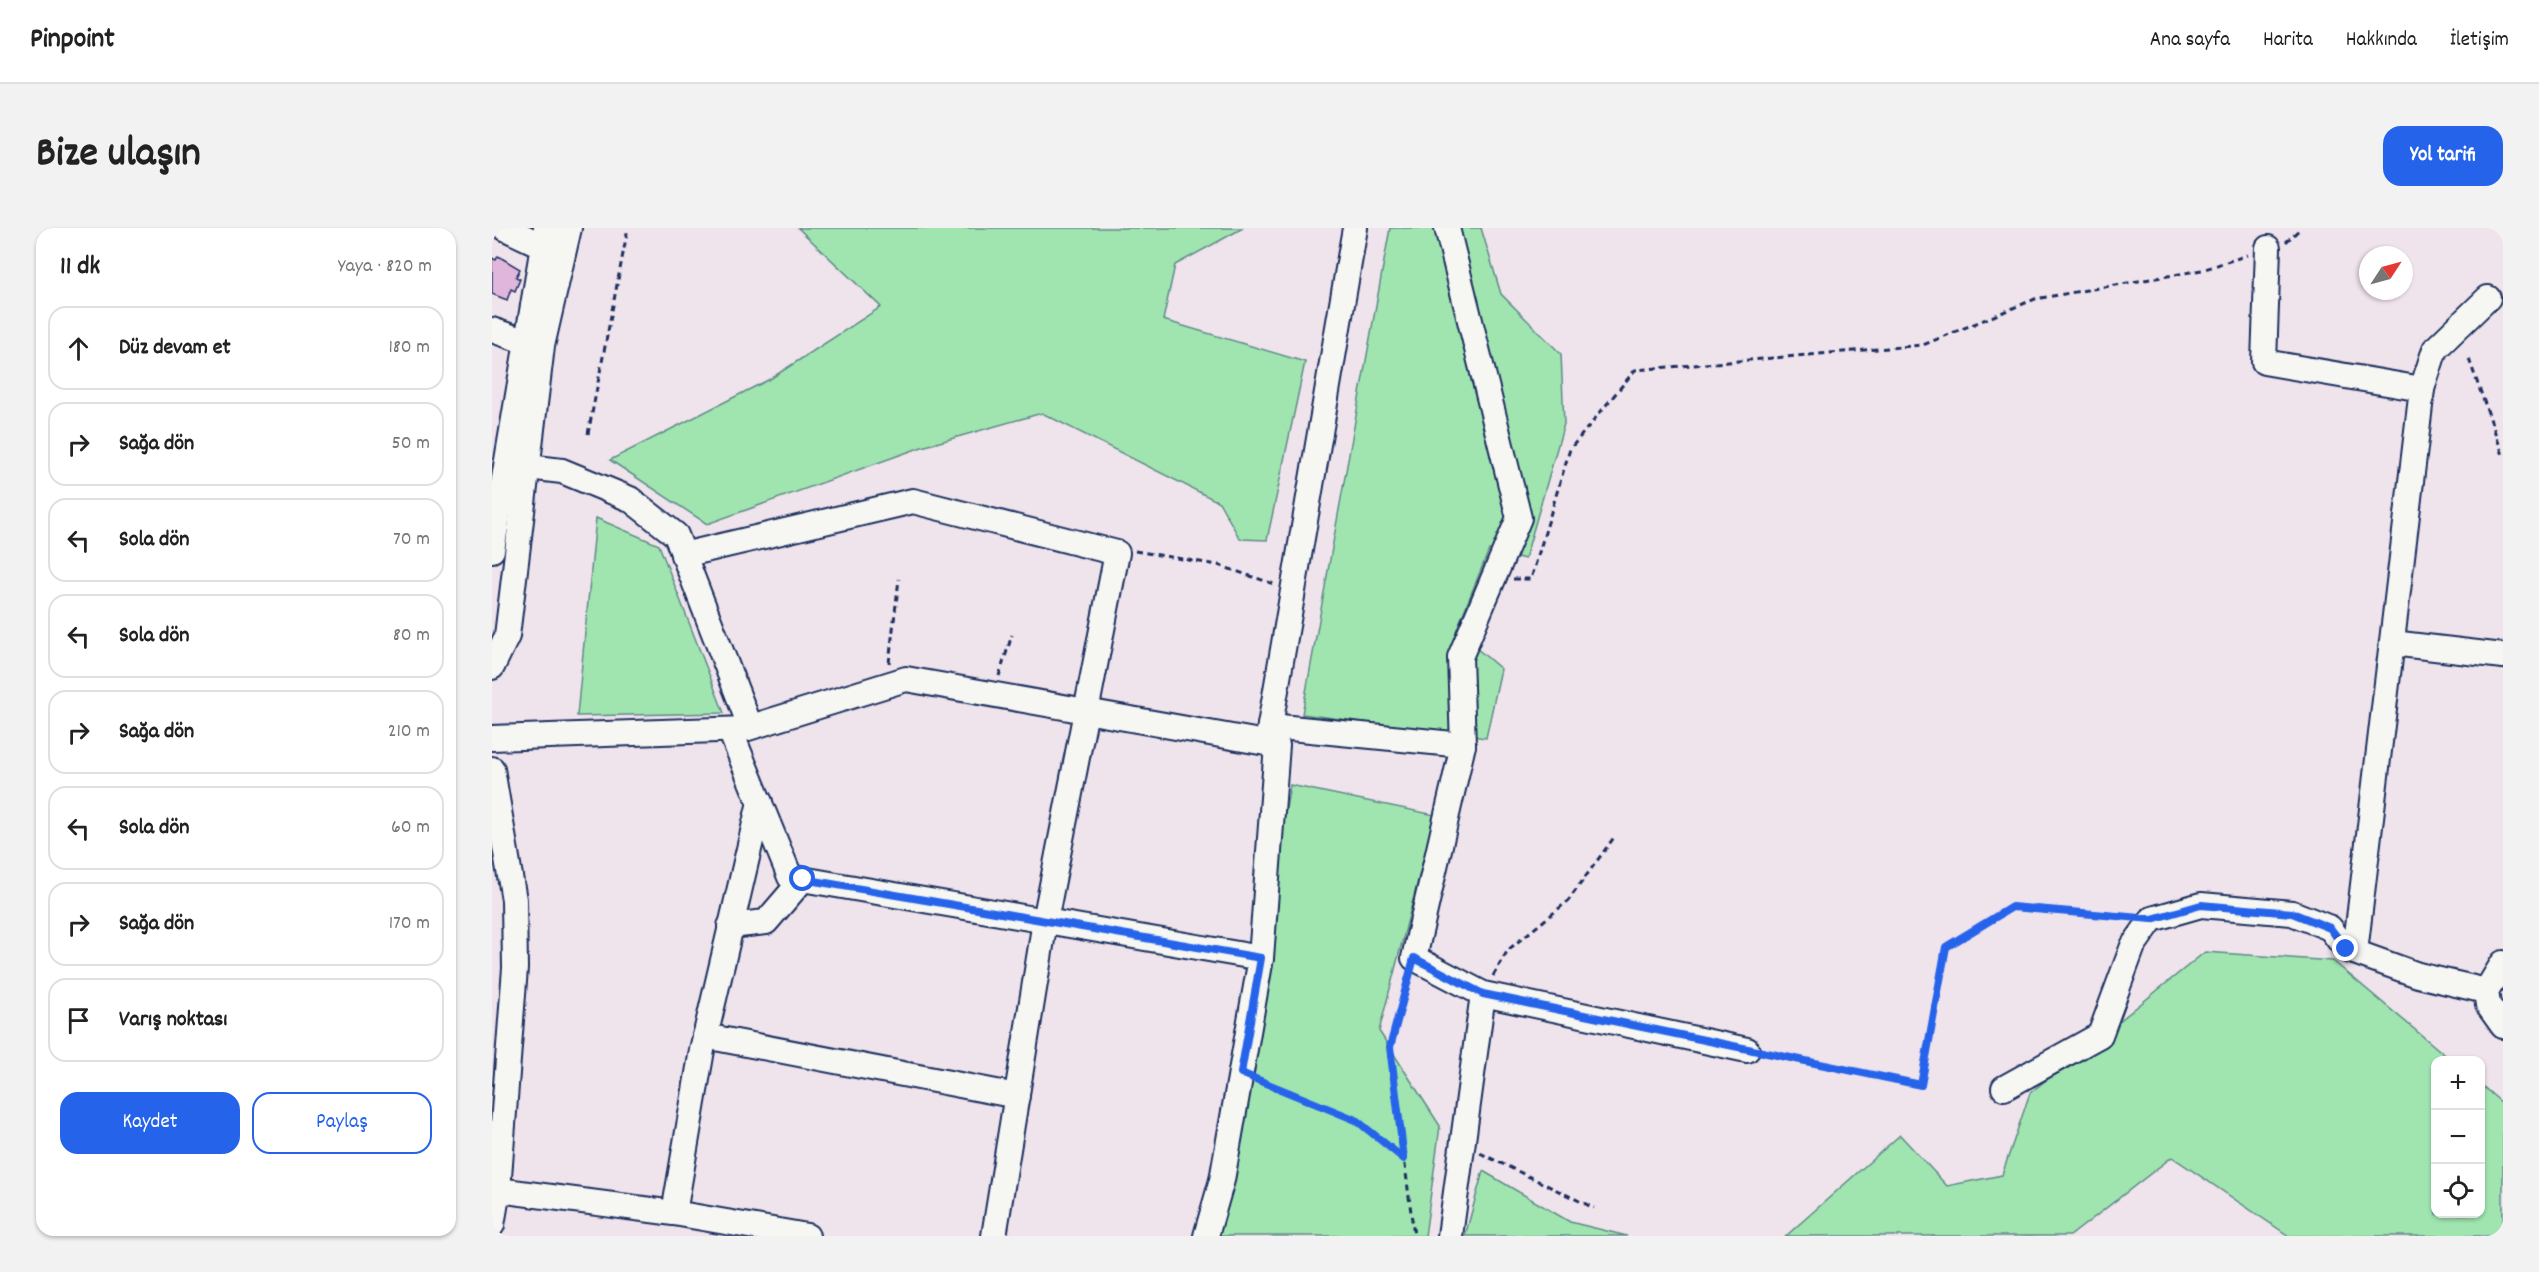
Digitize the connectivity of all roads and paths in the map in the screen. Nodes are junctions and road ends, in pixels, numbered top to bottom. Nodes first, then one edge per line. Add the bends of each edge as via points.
1 (505, 228) edge
2 (569, 228) edge
3 (628, 228) edge
4 (1356, 228) edge
5 (1447, 228) edge
6 (2301, 228) edge
7 (545, 237) edge
8 (2268, 248) junction
9 (2488, 298) dead end
10 (492, 330) edge
11 (527, 342) junction
12 (2469, 358) dead end
13 (2422, 389) junction
14 (588, 434) dead end
15 (501, 435) edge
16 (2503, 455) edge
17 (528, 467) junction
18 (493, 538) edge
19 (1117, 552) junction
20 (683, 555) junction
21 (899, 579) dead end
22 (1493, 579) junction
23 (1293, 590) junction
24 (1012, 635) dead end
25 (2392, 643) junction
26 (2503, 656) edge
27 (492, 667) edge
28 (886, 685) junction
29 (993, 695) junction
30 (1086, 711) junction
31 (740, 728) junction
32 (1268, 735) junction
33 (492, 738) edge
34 (1463, 745) junction
35 (492, 769) edge
36 (760, 802) junction
37 (1615, 836) dead end
38 (803, 879) junction
39 (2152, 919) junction
40 (1045, 921) junction
41 (730, 926) junction
42 (2355, 952) junction
43 (1261, 958) junction
44 (1414, 958) junction
45 (2503, 963) edge
46 (2486, 991) junction
47 (1483, 994) junction
48 (2503, 1026) edge
49 (705, 1036) junction
50 (1747, 1050) joint
51 (1241, 1073) junction
52 (2004, 1088) dead end
53 (1017, 1096) junction
54 (1462, 1144) junction
55 (1404, 1159) junction
56 (498, 1190) junction
57 (1594, 1208) dead end
58 (674, 1213) junction
59 (492, 1225) edge
60 (807, 1236) edge
61 (994, 1236) edge
62 (1206, 1236) edge
63 (1414, 1236) edge
64 (1449, 1236) edge

1 - 7 street
2 - 17 street via 542,346
3 - 14 path
4 - 23 street
5 - 22 street via 1520,518
6 - 8 path via 2286,243
7 - 11 street
8 - 13 street via 2264,362
8 - 22 path via 2202,270 2035,299 1923,345 1635,370 1570,449 1531,579
9 - 13 street via 2435,349
10 - 11 street
11 - 15 street
12 - 16 path
13 - 25 street
15 - 18 street
17 - 20 street via 562,471 630,500 676,535
17 - 27 street via 507,636
19 - 20 street via 913,501
19 - 23 path via 1130,550 1218,566
19 - 30 street
20 - 31 street
21 - 28 path
22 - 34 street via 1460,657
23 - 32 street
24 - 29 path
25 - 26 street
25 - 42 street
28 - 29 street via 906,679
28 - 31 street
29 - 30 street
30 - 32 street
30 - 40 street
31 - 33 street
31 - 36 street
32 - 34 street
32 - 43 street via 1277,745
34 - 44 street
35 - 56 street via 514,900 515,968
36 - 38 street via 790,877
36 - 41 street
37 - 47 path via 1568,901 1508,950
38 - 40 street
38 - 41 street via 766,922
39 - 42 street via 2201,905 2292,913 2330,928 2346,949
39 - 50 path via 2012,907 1946,947 1921,1085
39 - 52 street via 2133,946 2100,1035
40 - 43 street
40 - 53 street
41 - 49 street
42 - 46 street via 2418,975
43 - 51 street
44 - 47 street
44 - 55 path via 1390,1047
45 - 46 street
46 - 48 street via 2488,1005
47 - 50 street
47 - 54 street
49 - 53 street
49 - 58 street
51 - 55 path via 1356,1120
51 - 62 street via 1222,1180
53 - 61 street
54 - 57 path
54 - 64 street
55 - 63 path
56 - 58 street
56 - 59 street
58 - 60 street

